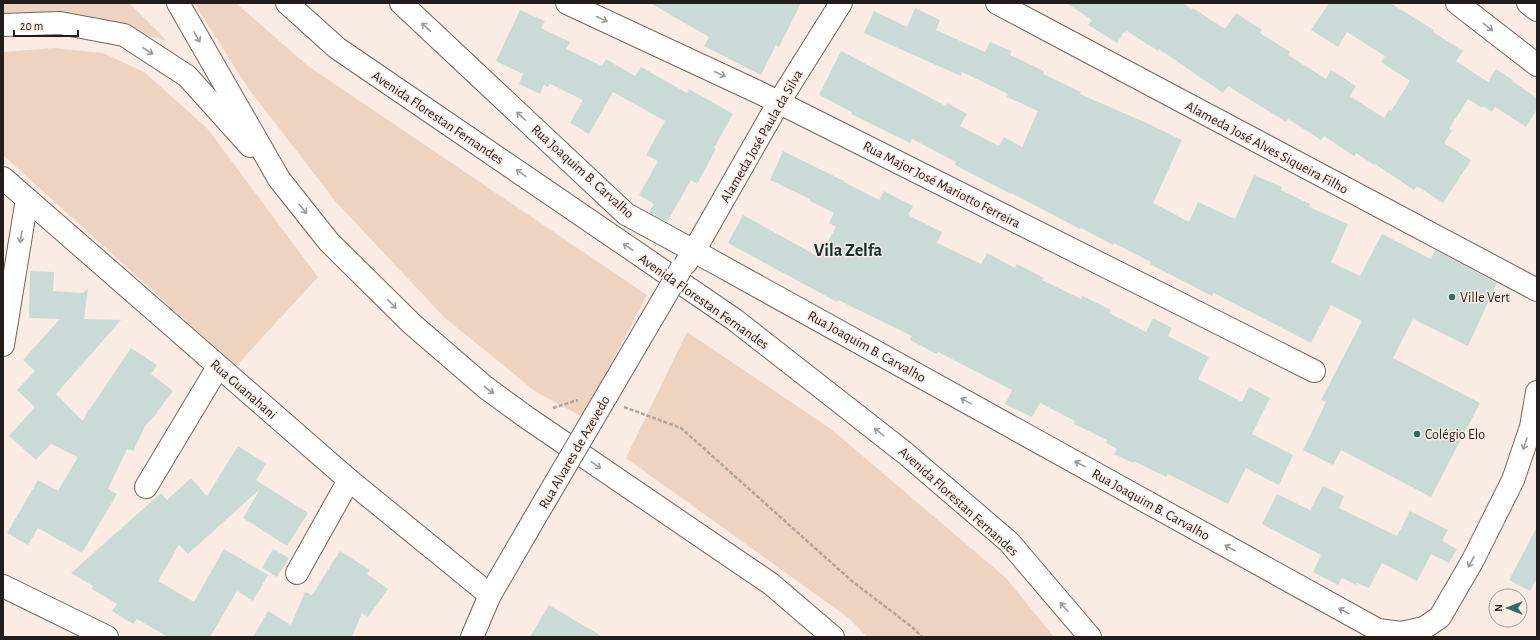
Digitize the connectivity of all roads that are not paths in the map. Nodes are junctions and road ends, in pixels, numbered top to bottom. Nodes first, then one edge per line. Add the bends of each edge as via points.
1 (178, 3) edge
2 (287, 3) edge
3 (567, 3) edge
4 (841, 3) edge
5 (997, 3) edge
6 (1457, 3) edge
7 (1528, 3) edge
8 (401, 4) edge
9 (1537, 10) edge
10 (3, 25) edge
11 (1537, 65) edge
12 (779, 102) junction
13 (3, 178) edge
14 (279, 179) junction
15 (27, 199) junction
16 (694, 250) junction
17 (681, 269) joint
18 (1537, 290) edge
19 (3, 345) edge
20 (218, 367) junction
21 (1314, 371) dead end
22 (1537, 392) edge
23 (350, 480) junction
24 (146, 487) dead end
25 (297, 573) dead end
26 (3, 586) edge
27 (490, 595) junction
28 (107, 637) edge
29 (472, 637) edge
30 (833, 637) edge
31 (1090, 637) edge

1 -> 14 main road
31 -> 2 main road, Avenida Florestan Fernandes via 1009,542 906,453 735,320 337,48
3 -> 12 main road, Rua Major José Mariotto Ferreira
4 - 12 main road, Alameda José Paula da Silva
5 - 18 main road, Alameda José Alves Siqueira Filho
6 -> 11 main road
7 - 9 main road
16 -> 8 main road, Rua Joaquim B. Carvalho via 626,214
10 -> 14 main road via 60,23 124,35 187,76
12 - 16 main road, Alameda José Paula da Silva
12 - 21 main road, Rua Major José Mariotto Ferreira
13 - 15 main road, Rua Guanahani
14 -> 30 main road via 329,242 412,324 485,387 771,584
15 -> 19 main road
15 - 20 main road, Rua Guanahani
16 - 17 main road, Alameda José Paula da Silva
22 -> 16 main road, Rua Joaquim B. Carvalho via 1531,427 1513,480 1440,617 1424,628 1402,633 1378,630
17 - 27 main road, Rua Alvares de Azevedo, bridge
20 - 23 main road, Rua Guanahani
20 - 24 main road
23 - 25 main road
23 - 27 main road, Rua Guanahani
26 - 28 main road
27 - 29 main road, Rua Alvares de Azevedo

